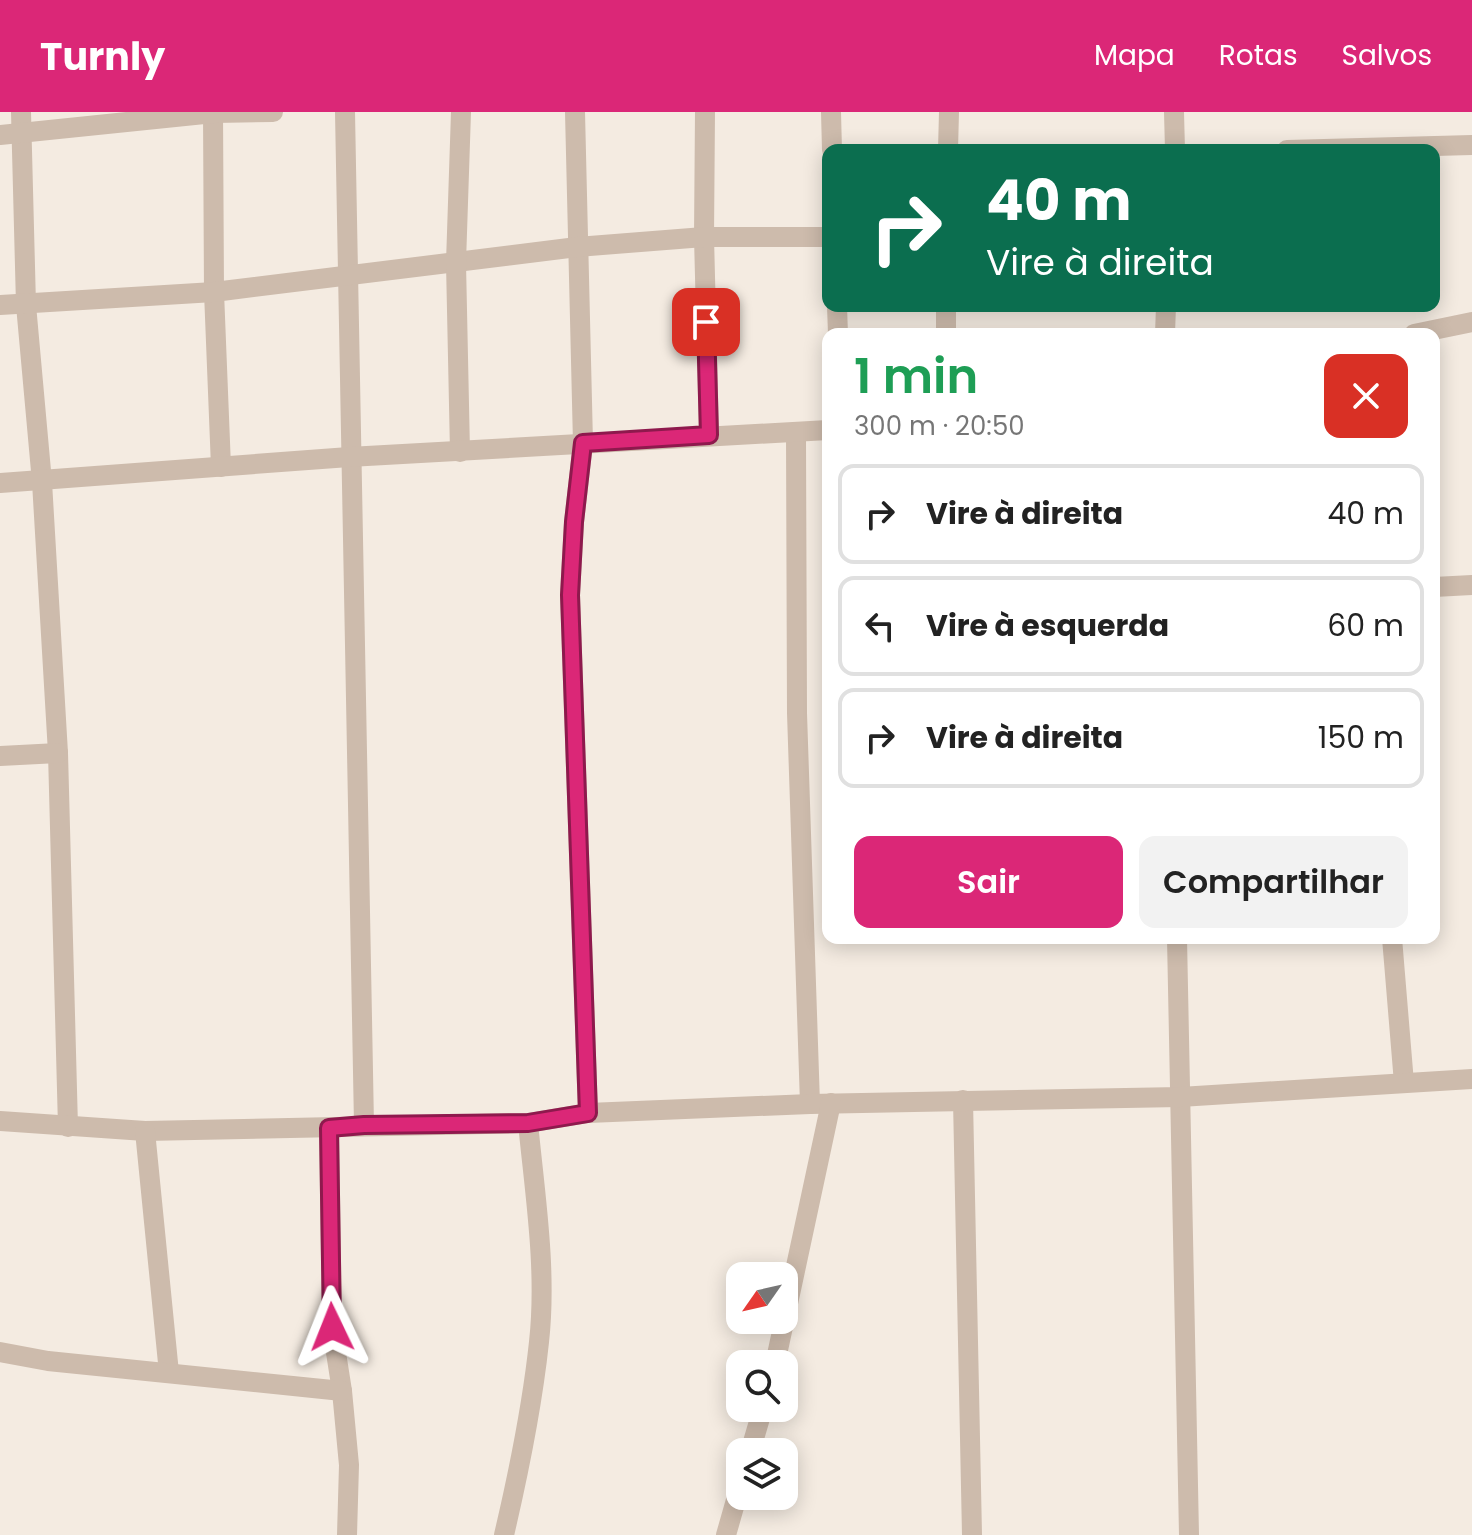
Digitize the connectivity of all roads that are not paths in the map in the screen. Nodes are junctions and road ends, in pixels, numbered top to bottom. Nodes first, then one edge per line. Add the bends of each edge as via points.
1 (273, 112) edge
2 (345, 112) edge
3 (461, 112) edge
4 (575, 112) edge
5 (705, 112) edge
6 (831, 112) edge
7 (949, 112) edge
8 (1174, 112) edge
9 (214, 113) edge
10 (21, 122) edge
11 (0, 135) edge
12 (832, 144) edge
13 (948, 144) edge
14 (1175, 144) edge
15 (1472, 145) edge
16 (1440, 146) edge
17 (704, 237) junction
18 (822, 237) edge
19 (577, 247) junction
20 (456, 263) junction
21 (347, 275) junction
22 (214, 292) junction
23 (0, 305) edge
24 (26, 305) junction
25 (1472, 322) edge
26 (1440, 329) edge
27 (822, 431) edge
28 (796, 434) junction
29 (709, 435) junction
30 (583, 443) junction
31 (460, 452) junction
32 (349, 457) junction
33 (221, 467) junction
34 (42, 482) junction
35 (0, 483) edge
36 (1472, 585) edge
37 (1440, 587) edge
38 (58, 753) junction
39 (0, 756) edge
40 (1177, 944) edge
41 (1392, 944) edge
42 (1472, 1079) edge
43 (1404, 1083) junction
44 (1180, 1097) junction
45 (963, 1100) junction
46 (831, 1103) junction
47 (810, 1104) junction
48 (588, 1113) junction
49 (0, 1121) edge
50 (528, 1123) junction
51 (364, 1125) junction
52 (68, 1127) junction
53 (329, 1128) junction
54 (145, 1131) junction
55 (778, 1350) edge
56 (0, 1352) edge
57 (169, 1373) junction
58 (342, 1391) junction
59 (733, 1510) edge
60 (347, 1535) edge
61 (504, 1535) edge
62 (726, 1535) edge
63 (972, 1535) edge
64 (1189, 1535) edge

1 - 9 street
2 - 21 street
3 - 20 street
4 - 19 street
5 - 17 street
6 - 12 street
7 - 13 street
8 - 14 street
9 - 10 street
9 - 22 street
10 - 11 street
10 - 24 street
15 - 16 street
17 - 18 street
17 - 19 street
17 - 29 street
19 - 20 street
19 - 30 street
20 - 21 street
20 - 31 street
21 - 22 street
21 - 32 street
22 - 24 street
22 - 33 street
23 - 24 street
24 - 34 street
25 - 26 street
27 - 28 street
28 - 29 street
28 - 47 street via 797,713
29 - 30 street
30 - 31 street
30 - 48 street via 570,595
31 - 32 street
32 - 33 street
32 - 51 street
33 - 34 street
34 - 35 street
34 - 38 street
36 - 37 street
38 - 39 street
38 - 52 street
40 - 44 street
41 - 43 street
42 - 43 street
43 - 44 street
44 - 45 street
44 - 64 street
45 - 46 street
45 - 63 street
46 - 47 street
46 - 55 street
47 - 48 street
48 - 50 street
49 - 52 street
50 - 51 street
50 - 61 street via 540,1255 539,1340 525,1443
51 - 53 street
52 - 54 street
53 - 54 street
53 - 58 street via 332,1327
54 - 57 street
56 - 57 street
57 - 58 street
58 - 60 street via 349,1465
59 - 62 street

